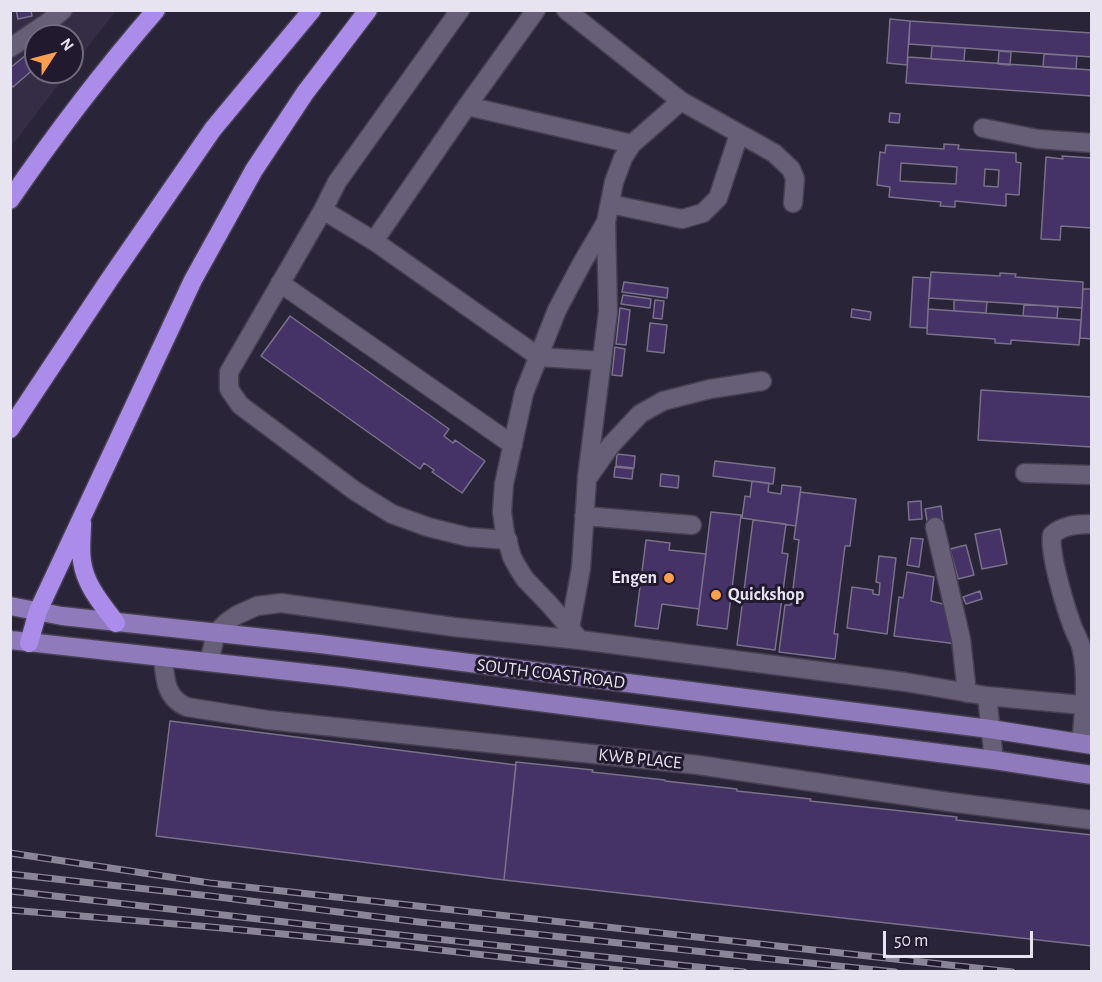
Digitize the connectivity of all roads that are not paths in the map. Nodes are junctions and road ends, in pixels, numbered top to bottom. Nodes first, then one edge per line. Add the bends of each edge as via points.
1 (63, 10) edge
2 (156, 10) edge
3 (312, 10) edge
4 (368, 10) edge
5 (460, 10) edge
6 (536, 10) edge
7 (566, 10) edge
8 (10, 48) edge
9 (681, 101) junction
10 (467, 105) junction
11 (983, 128) dead end
12 (739, 134) junction
13 (1092, 143) edge
14 (632, 144) junction
15 (10, 200) edge
16 (793, 203) dead end
17 (610, 204) junction
18 (323, 210) junction
19 (606, 222) junction
20 (374, 241) junction
21 (280, 283) junction
22 (539, 357) junction
23 (602, 361) junction
24 (762, 381) dead end
25 (10, 429) edge
26 (513, 445) junction
27 (1025, 473) dead end
28 (1092, 476) edge
29 (587, 479) junction
30 (82, 515) junction
31 (584, 516) junction
32 (1092, 524) edge
33 (692, 525) dead end
34 (935, 527) dead end
35 (508, 540) junction
36 (10, 606) edge
37 (38, 611) junction
38 (116, 623) junction
39 (216, 633) junction
40 (575, 634) junction
41 (10, 640) edge
42 (29, 642) junction
43 (1087, 646) edge
44 (163, 657) junction
45 (209, 662) junction
46 (967, 693) junction
47 (987, 696) junction
48 (1088, 705) edge
49 (990, 729) junction
50 (1086, 744) edge
51 (994, 760) junction
52 (1092, 775) edge
53 (1092, 820) edge

1 - 8 street
2 - 15 highway via 49,143
3 - 25 highway via 213,129
4 - 30 highway via 305,93 254,170 193,280
5 - 18 street via 337,182
6 - 10 street
7 - 9 street
9 - 12 street
9 - 14 street
10 - 14 street
10 - 20 street
11 - 13 street via 1038,139
12 - 16 street via 774,153 791,169 795,179
12 - 17 street via 717,198 703,213 682,219
14 - 17 street via 614,182
17 - 19 street
18 - 20 street
18 - 21 street
19 - 22 street via 557,310
19 - 23 street via 608,312
20 - 22 street
21 - 26 street
21 - 35 street via 229,372 229,389 240,405 392,514 468,537
22 - 23 street
22 - 26 street via 524,393
23 - 29 street
24 - 29 street via 710,389 650,407 611,445
26 - 35 street via 502,512
27 - 28 street
29 - 31 street
30 - 37 highway
30 - 38 highway via 81,560 86,577
31 - 33 street
31 - 40 street
32 - 43 street via 1060,529 1051,540 1072,626
34 - 46 street via 961,639
35 - 40 street via 512,557 525,579
36 - 37 main road, SOUTH COAST ROAD
37 - 38 main road, SOUTH COAST ROAD
37 - 42 highway
38 - 39 main road, SOUTH COAST ROAD
39 - 40 street via 237,615 257,606 281,603 454,627
39 - 45 street
39 - 49 main road, SOUTH COAST ROAD
40 - 46 street
41 - 42 main road, SOUTH COAST ROAD
42 - 44 main road, SOUTH COAST ROAD
43 - 48 street
44 - 45 main road, SOUTH COAST ROAD
44 - 53 street, KWB PLACE via 167,689 187,707 268,720 698,765
45 - 51 main road, SOUTH COAST ROAD
46 - 47 street
47 - 48 street
47 - 49 street
48 - 50 street
49 - 50 main road, SOUTH COAST ROAD
49 - 51 street
51 - 52 main road, SOUTH COAST ROAD

